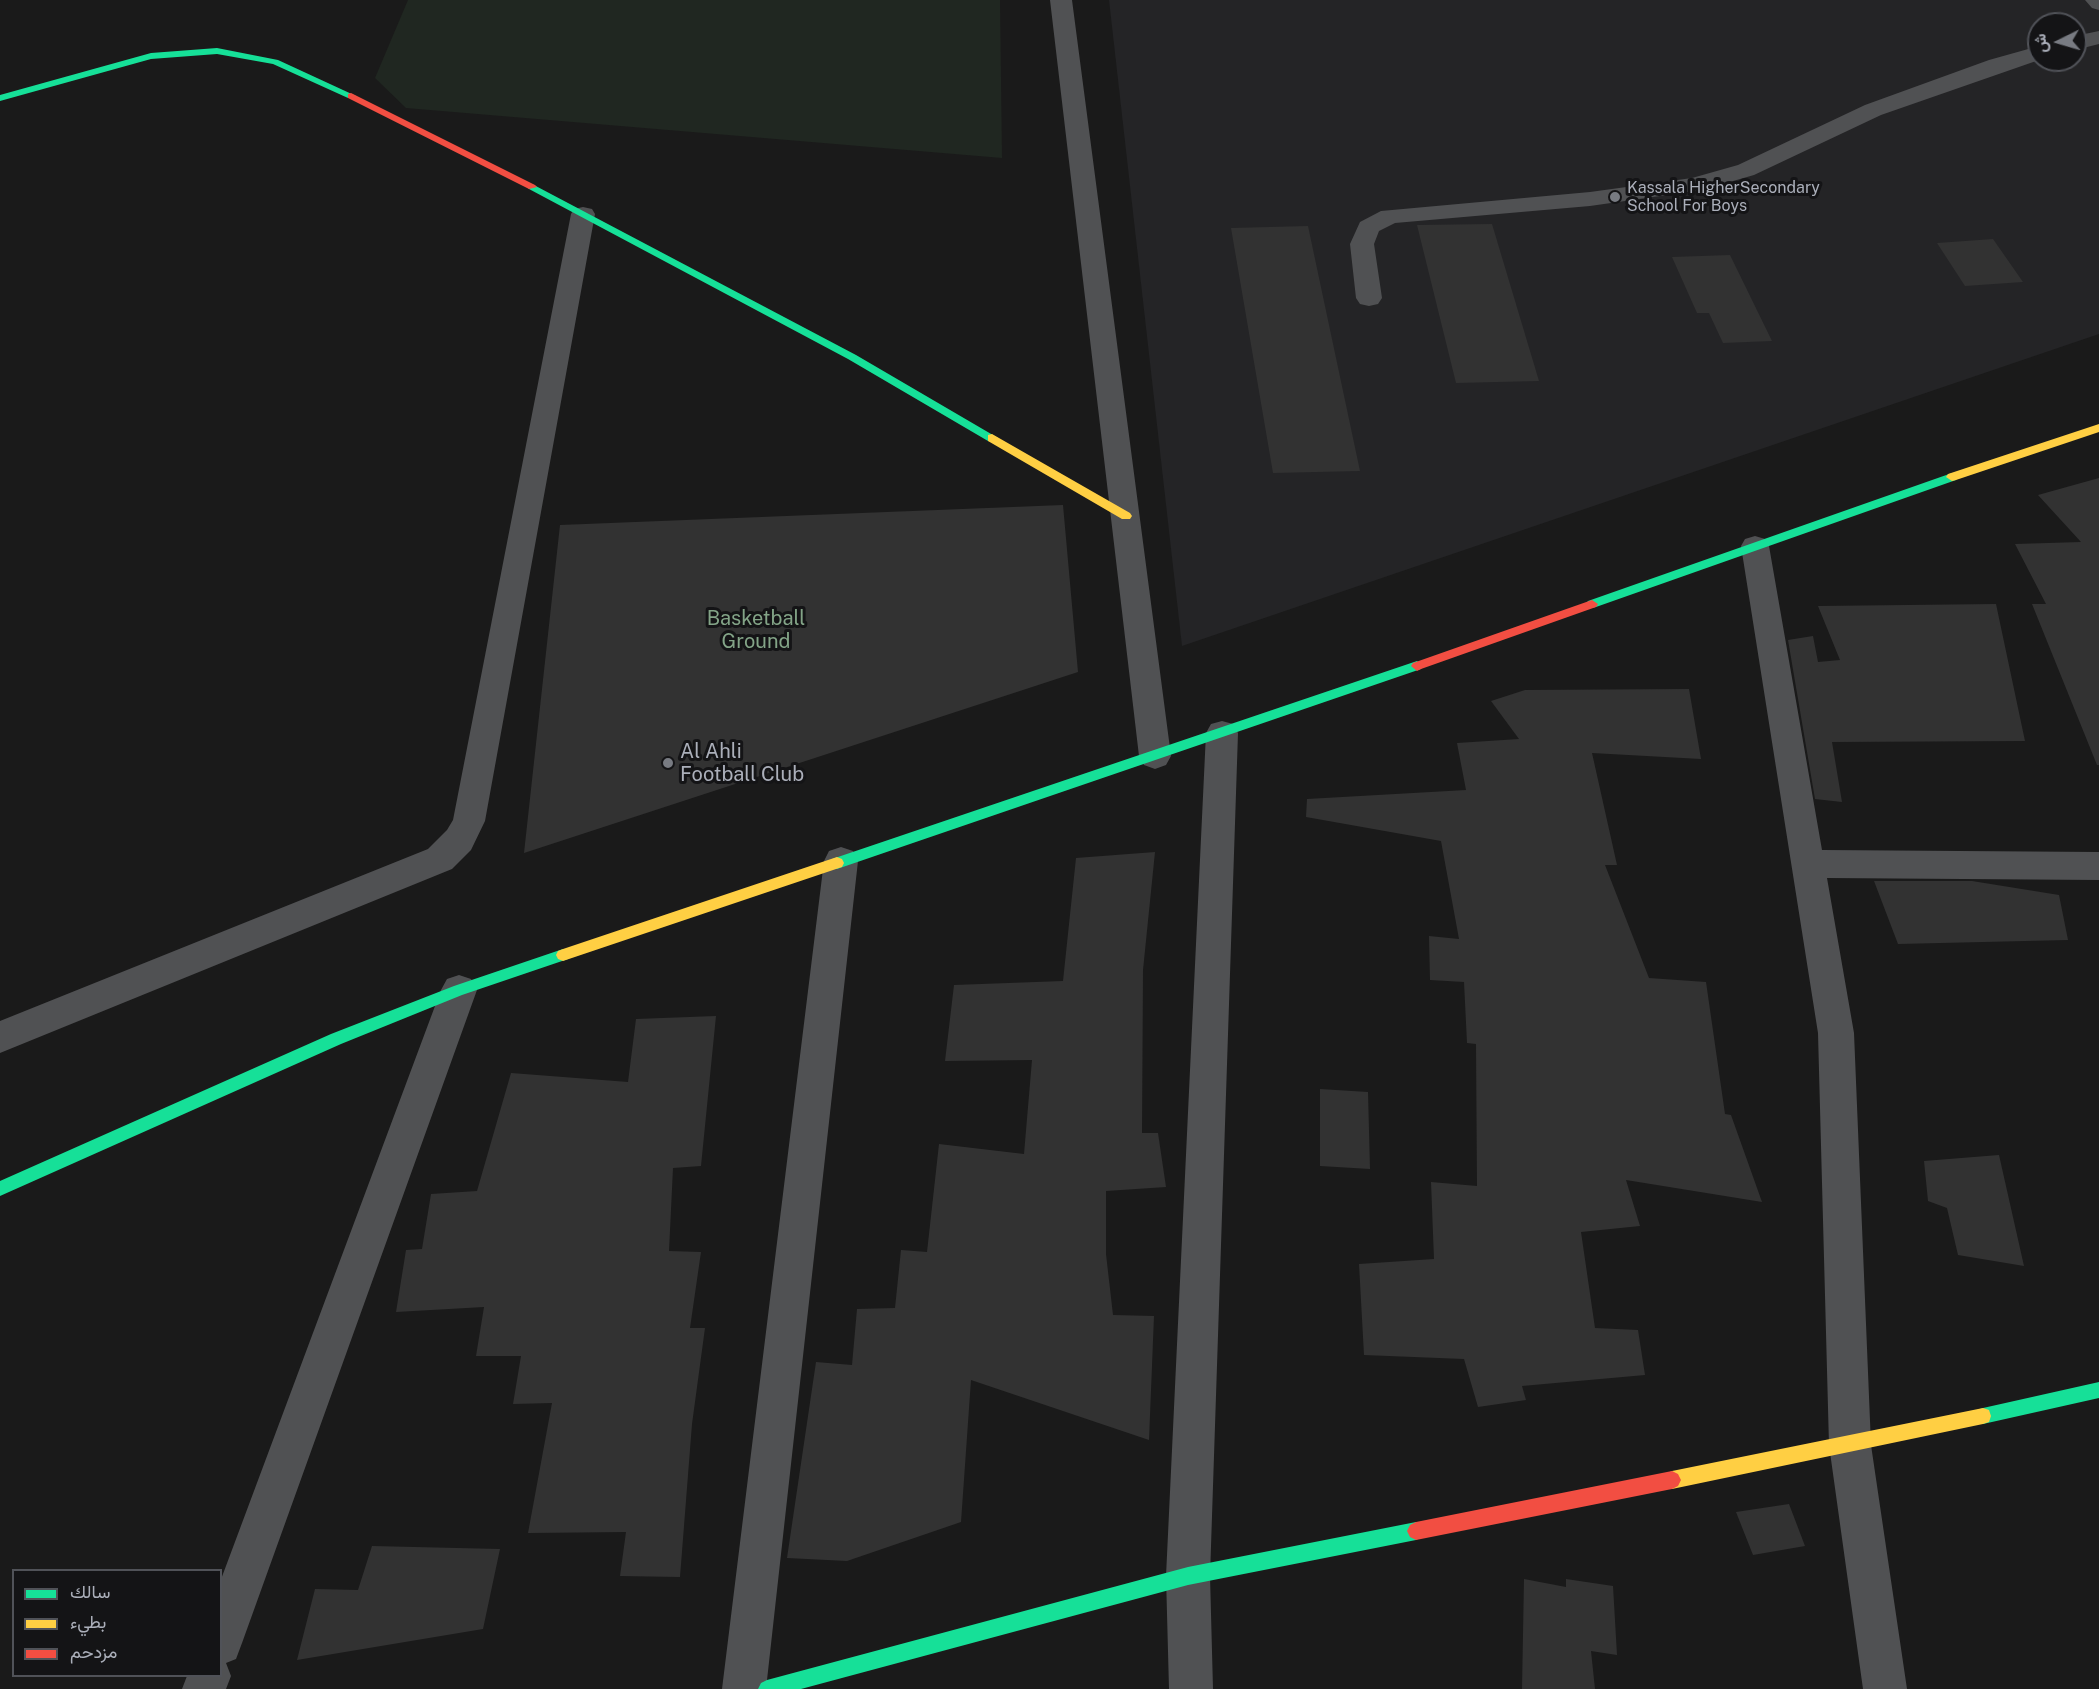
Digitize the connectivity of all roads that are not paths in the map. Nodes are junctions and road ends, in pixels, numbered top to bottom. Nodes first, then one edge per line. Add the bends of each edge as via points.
1 (1061, 0) edge
2 (2096, 0) edge
3 (2099, 4) edge
4 (2027, 56) edge
5 (0, 98) edge
6 (583, 214) junction
7 (1369, 298) dead end
8 (2099, 428) edge
9 (1126, 516) junction
10 (1755, 546) junction
11 (1222, 733) junction
12 (1155, 756) junction
13 (841, 861) junction
14 (1807, 864) junction
15 (2099, 866) edge
16 (459, 990) junction
17 (0, 1037) edge
18 (0, 1189) edge
19 (2099, 1390) edge
20 (1850, 1445) junction
21 (1188, 1576) junction
22 (222, 1638) edge
23 (770, 1688) edge
24 (1191, 1689) edge
25 (1885, 1689) edge

1 - 9 street
2 - 3 street
4 - 7 street via 1874,110 1746,170 1694,185 1590,199 1390,216 1369,228 1362,244
5 - 6 street via 151,56 217,51 275,62 354,96
6 - 9 street via 852,357
6 - 17 street via 469,820 459,840 440,859
8 - 10 street
9 - 12 street
10 - 11 street
10 - 14 street
11 - 12 street
11 - 21 street
12 - 13 street
13 - 16 street
13 - 23 street
14 - 15 street
14 - 20 street via 1836,1033
16 - 18 street via 336,1039
16 - 22 street
19 - 20 street
20 - 21 street
20 - 25 street
21 - 23 street
21 - 24 street

